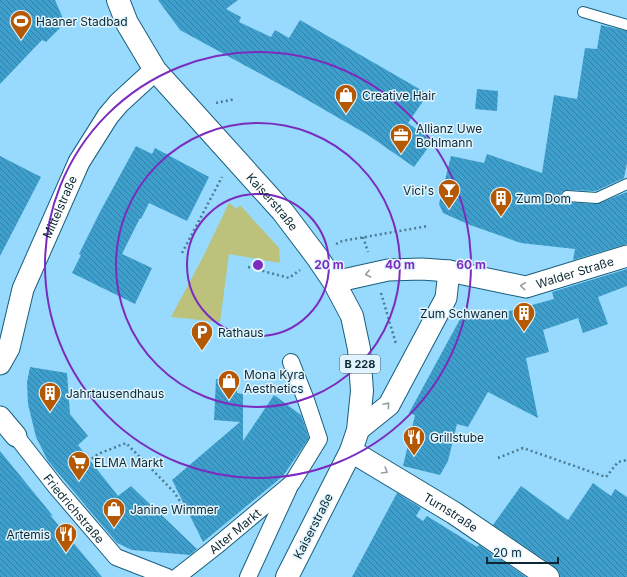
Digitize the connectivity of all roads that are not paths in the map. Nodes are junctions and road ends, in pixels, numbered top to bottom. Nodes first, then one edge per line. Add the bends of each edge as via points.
1 (118, 0) edge
2 (583, 12) dead end
3 (627, 25) edge
4 (155, 70) junction
5 (627, 184) edge
6 (567, 196) dead end
7 (627, 256) edge
8 (449, 271) junction
9 (334, 282) junction
10 (291, 362) dead end
11 (0, 364) edge
12 (0, 417) edge
13 (16, 436) joint
14 (354, 440) junction
15 (292, 483) junction
16 (167, 577) edge
17 (177, 577) edge
18 (248, 577) edge
19 (287, 577) edge
20 (548, 577) edge

1 - 4 main road, Kaiserstraße / B 228 via 127,23
2 - 3 lane
4 - 9 main road, Kaiserstraße / B 228 via 282,212
4 - 11 street, Mittelstraße via 108,116 79,162 23,289 9,348
5 - 6 lane via 597,198
7 -> 8 street, Walder Straße via 526,287
8 -> 9 street, Walder Straße via 388,270
14 -> 8 street, Kaiserstraße via 389,405 446,298
9 - 14 main road, Kaiserstraße / B 228 via 352,316 359,349 362,391
10 - 15 street, Alter Markt via 319,439
12 - 13 street, Friedrichstraße
13 - 16 street, Friedrichstraße via 116,557
14 - 19 main road, Kaiserstraße / B 228
14 -> 20 main road, Turnstraße
15 - 17 street, Alter Markt
15 - 18 street, Alter Markt

